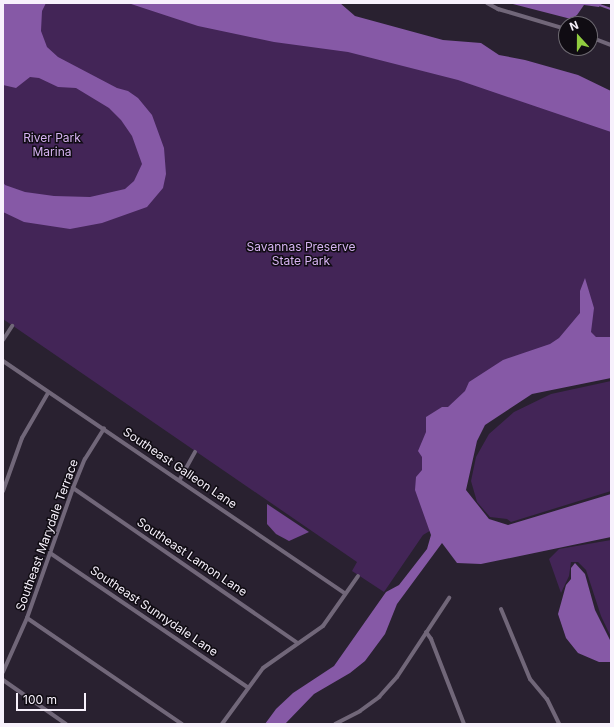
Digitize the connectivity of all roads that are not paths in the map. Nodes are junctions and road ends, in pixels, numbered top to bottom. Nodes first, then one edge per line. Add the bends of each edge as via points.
1 (487, 3) edge
2 (558, 27) edge
3 (598, 40) edge
4 (611, 45) edge
5 (12, 326) dead end
6 (3, 340) edge
7 (3, 360) edge
8 (48, 393) junction
9 (104, 429) junction
10 (195, 452) dead end
11 (180, 479) junction
12 (73, 488) junction
13 (3, 491) edge
14 (50, 552) junction
15 (358, 576) dead end
16 (345, 593) junction
17 (449, 598) dead end
18 (501, 609) dead end
19 (27, 618) junction
20 (426, 632) junction
21 (298, 643) junction
22 (3, 672) edge
23 (3, 680) edge
24 (247, 687) junction
25 (66, 724) edge
26 (182, 724) edge
27 (222, 724) edge
28 (335, 724) edge
29 (464, 724) edge
30 (559, 724) edge

1 - 2 street via 498,9
3 - 4 street
5 - 6 street
7 - 8 street, Southeast Galleon Lane
8 - 9 street, Southeast Galleon Lane
8 - 13 street via 22,438
9 - 11 street, Southeast Galleon Lane
9 - 12 street, Southeast Marydale Terrace
10 - 11 street
11 - 16 street, Southeast Galleon Lane
12 - 14 street, Southeast Marydale Terrace
12 - 21 street, Southeast Lamon Lane
14 - 19 street, Southeast Marydale Terrace
14 - 24 street, Southeast Sunnydale Lane
15 - 16 street
16 - 21 street via 323,626
17 - 20 street
18 - 30 street via 530,679 546,699
19 - 22 street, Southeast Marydale Terrace
19 - 26 street
20 - 28 street via 379,697
20 - 29 street via 431,638
21 - 24 street via 268,664
23 - 25 street
24 - 27 street

